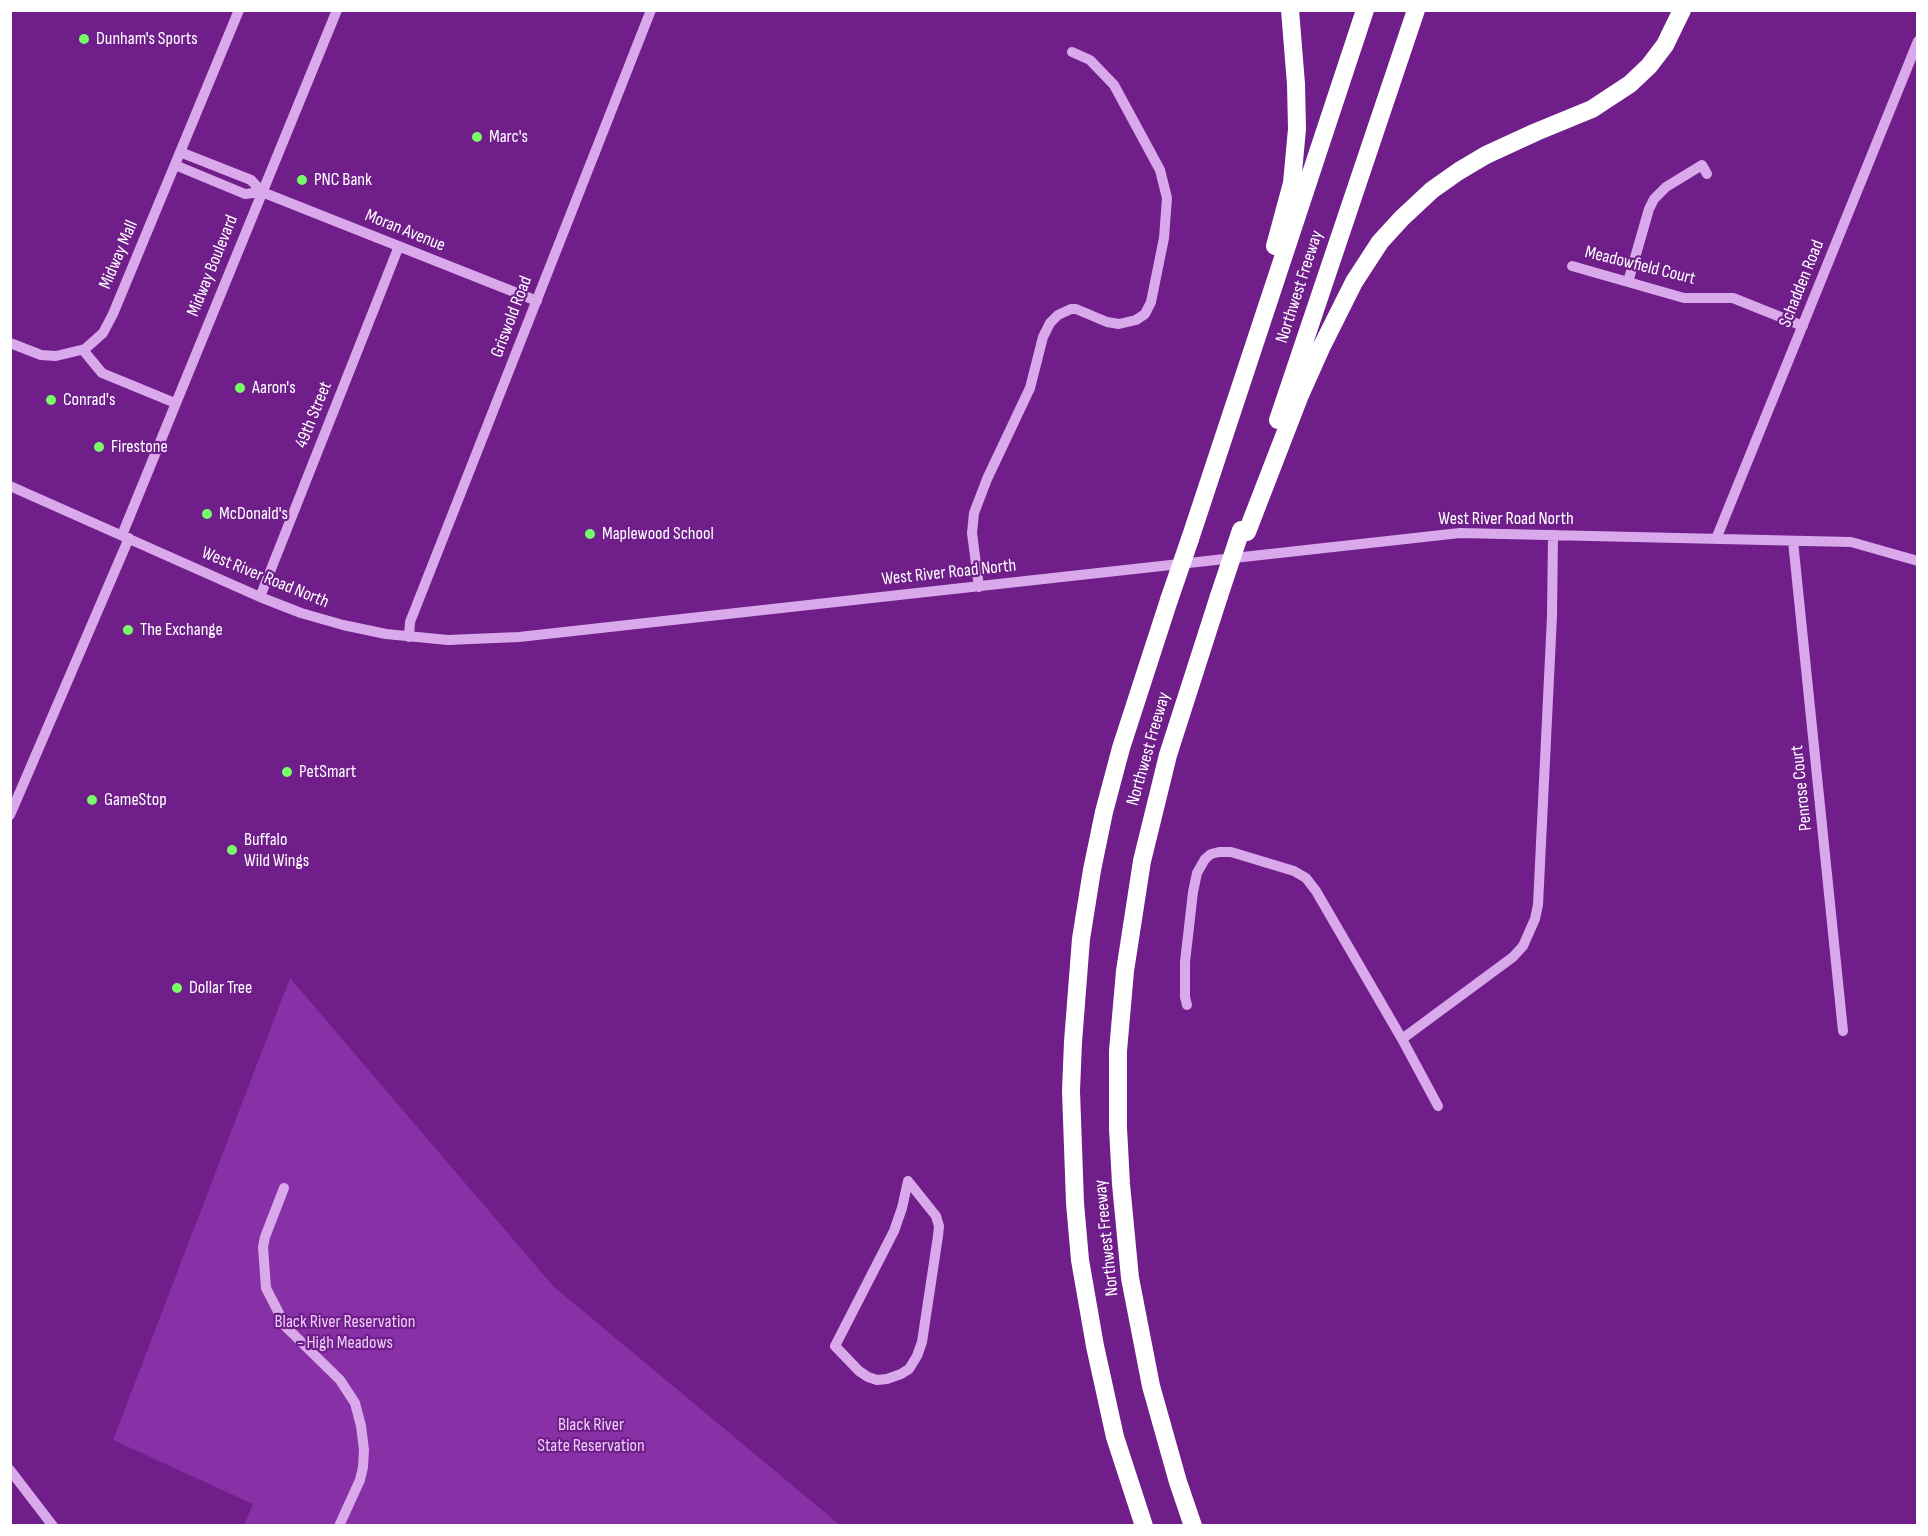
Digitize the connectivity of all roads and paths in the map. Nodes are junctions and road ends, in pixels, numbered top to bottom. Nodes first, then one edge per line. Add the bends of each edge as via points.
1 (238, 10) edge
2 (337, 10) edge
3 (651, 10) edge
4 (1290, 10) edge
5 (1365, 10) edge
6 (1416, 10) edge
7 (1682, 10) edge
8 (1917, 41) edge
9 (1072, 52) dead end
10 (180, 152) junction
11 (175, 165) junction
12 (1707, 174) dead end
13 (262, 192) junction
14 (399, 246) junction
15 (1572, 266) dead end
16 (1628, 282) junction
17 (537, 301) junction
18 (1803, 326) junction
19 (10, 343) edge
20 (83, 350) junction
21 (175, 403) junction
22 (1210, 474) junction
23 (10, 486) edge
24 (1244, 531) junction
25 (1553, 535) junction
26 (126, 537) junction
27 (1716, 539) junction
28 (1793, 541) junction
29 (1917, 561) edge
30 (979, 587) junction
31 (260, 597) junction
32 (409, 637) junction
33 (10, 815) edge
34 (1187, 1005) dead end
35 (1844, 1031) dead end
36 (1402, 1039) junction
37 (1438, 1106) dead end
38 (284, 1188) dead end
39 (902, 1208) joint
40 (10, 1470) edge
41 (53, 1526) edge
42 (339, 1526) edge
43 (1144, 1526) edge
44 (1193, 1526) edge

1 - 10 street
2 - 13 street, Midway Boulevard
3 - 17 street, Griswold Road
4 - 22 highway via 1298,129 1292,183 1220,418
5 - 22 highway, Northwest Freeway
6 - 24 highway, Northwest Freeway
7 - 24 highway via 1661,51 1630,84 1592,109 1486,155 1459,171 1425,197 1380,242 1354,282 1321,348
8 - 18 street, Schadden Road
9 - 30 street via 1090,60 1114,85 1160,170 1167,198 1164,238 1145,314 1119,324 1071,309 1050,323 1030,388 974,513 972,533
10 - 11 street, Midway Mall
10 - 13 street, Moran Avenue via 251,180
11 - 13 street, Moran Avenue via 245,194
11 - 20 street, Midway Mall via 109,323 97,340
12 - 16 street via 1702,165 1654,199
13 - 14 street, Moran Avenue
13 - 21 street, Midway Boulevard
14 - 17 street, Moran Avenue
14 - 31 street, 49th Street
15 - 16 street, Meadowfield Court
16 - 18 street, Meadowfield Court via 1684,298 1732,298
17 - 32 street, Griswold Road via 410,622
18 - 27 street, Schadden Road
19 - 20 street via 47,356
20 - 21 street via 102,373
21 - 26 street, Midway Boulevard
22 - 43 highway, Northwest Freeway, bridge via 1104,812 1092,870 1073,1030 1071,1091 1080,1260 1115,1437
23 - 26 street, West River Road North
24 - 44 highway, Northwest Freeway via 1168,755 1142,861 1126,960 1118,1051 1120,1173 1130,1278 1151,1386
25 - 27 street, West River Road North
25 - 30 street, West River Road North via 1460,533
25 - 36 street via 1535,919 1523,946 1513,957
26 - 31 street, West River Road North
26 - 33 street, Midway Boulevard
27 - 28 street, West River Road North
28 - 29 street, West River Road North via 1851,542
28 - 35 street, Penrose Court
30 - 32 street, West River Road North via 519,637
31 - 32 street, West River Road North via 343,625
34 - 36 street via 1185,962 1197,873 1211,854 1231,852 1284,867 1306,878
36 - 37 street
38 - 42 street via 263,1247 266,1288 286,1327 345,1387 361,1426 363,1467
39 - 39 street via 908,1181 936,1216 938,1236 917,1356 901,1374 877,1380 858,1371 835,1346
40 - 41 street

